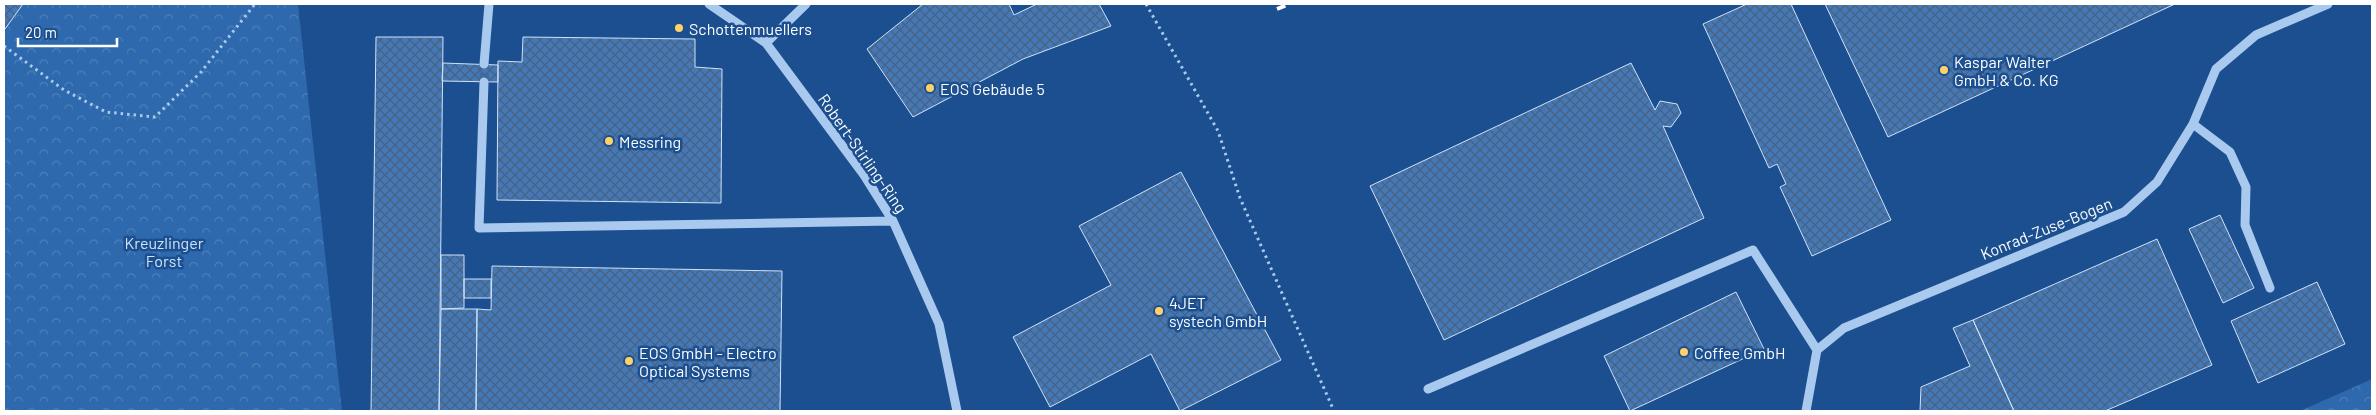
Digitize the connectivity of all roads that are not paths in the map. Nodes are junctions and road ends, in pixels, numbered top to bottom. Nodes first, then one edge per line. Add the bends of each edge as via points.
1 (489, 4) edge
2 (709, 4) edge
3 (806, 4) edge
4 (2328, 4) edge
5 (766, 43) junction
6 (484, 64) tunnel mouth
7 (484, 82) tunnel mouth
8 (2193, 124) junction
9 (893, 221) junction
10 (2270, 288) dead end
11 (1817, 350) junction
12 (1428, 390) dead end
13 (957, 411) edge
14 (1806, 411) edge

1 - 6 street
2 - 5 street, Robert-Stirling-Ring
3 - 5 street
4 - 8 street, Konrad-Zuse-Bogen via 2256,35 2216,70
5 - 9 street, Robert-Stirling-Ring via 864,175
7 - 9 street via 479,228
8 - 10 street via 2230,152 2246,187 2245,225
8 - 11 street, Konrad-Zuse-Bogen via 2158,182 2124,212 1844,328
9 - 13 street, Robert-Stirling-Ring via 939,324
11 - 12 street via 1753,250
11 - 14 street

